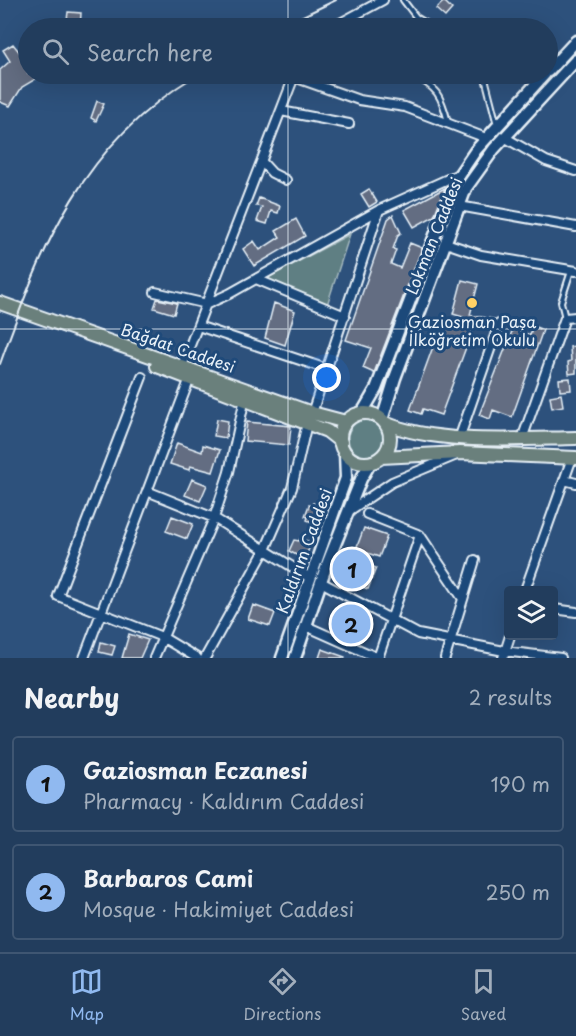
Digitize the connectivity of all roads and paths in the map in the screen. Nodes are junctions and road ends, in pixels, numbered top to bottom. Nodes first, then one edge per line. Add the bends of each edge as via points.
1 (383, 0) edge
2 (403, 0) edge
3 (350, 18) edge
4 (417, 18) edge
5 (576, 41) edge
6 (558, 60) edge
7 (573, 67) edge
8 (558, 82) edge
9 (291, 84) edge
10 (317, 84) edge
11 (427, 84) edge
12 (486, 84) edge
13 (535, 84) edge
14 (556, 84) edge
15 (281, 111) junction
16 (350, 124) dead end
17 (449, 124) junction
18 (497, 126) junction
19 (504, 137) junction
20 (486, 138) junction
21 (262, 162) junction
22 (576, 171) edge
23 (460, 173) junction
24 (286, 180) dead end
25 (459, 206) junction
26 (380, 210) junction
27 (576, 227) edge
28 (446, 243) junction
29 (574, 271) edge
30 (256, 279) junction
31 (155, 292) dead end
32 (0, 303) edge
33 (207, 304) junction
34 (0, 311) edge
35 (345, 316) junction
36 (576, 317) edge
37 (566, 318) junction
38 (499, 324) dead end
39 (198, 326) junction
40 (182, 366) junction
41 (327, 369) junction
42 (142, 378) dead end
43 (190, 378) junction
44 (245, 398) junction
45 (362, 413) junction
46 (310, 418) junction
47 (346, 422) junction
48 (384, 422) junction
49 (460, 436) junction
50 (576, 438) edge
51 (522, 439) junction
52 (343, 447) junction
53 (460, 453) junction
54 (574, 458) edge
55 (376, 459) junction
56 (564, 480) junction
57 (576, 483) edge
58 (147, 491) junction
59 (349, 511) junction
60 (367, 514) dead end
61 (214, 518) junction
62 (420, 535) junction
63 (265, 550) junction
64 (475, 560) dead end
65 (316, 580) junction
66 (527, 586) edge
67 (464, 599) junction
68 (558, 610) edge
69 (576, 612) edge
70 (101, 613) junction
71 (392, 618) junction
72 (306, 626) junction
73 (162, 638) junction
74 (452, 641) junction
75 (504, 654) edge
76 (84, 658) edge
77 (154, 658) edge
78 (197, 658) edge
79 (205, 658) edge
80 (282, 658) edge
81 (295, 658) edge
82 (378, 658) edge
83 (446, 658) edge
84 (561, 658) edge

1 - 3 street
2 - 4 lane
5 - 6 street, Lokman Caddesi
7 - 8 street, Lokman Caddesi
9 - 15 street
10 - 17 street via 359,100 405,107
11 - 17 lane via 441,96
12 - 18 lane
13 - 18 street, Lokman Caddesi
14 - 19 street, Lokman Caddesi
15 - 16 street
15 - 21 street
17 - 20 street
18 - 20 street, Lokman Caddesi
19 - 22 street via 546,161
19 - 25 street, Lokman Caddesi via 475,174
20 - 23 street, Lokman Caddesi
21 - 24 street
21 - 33 street
23 - 26 street
23 - 45 street, Lokman Caddesi via 379,381
25 - 27 street
25 - 28 street, Lokman Caddesi
26 - 30 street
26 - 35 street
28 - 29 street via 481,255
28 - 48 street, Lokman Caddesi via 395,378
29 - 37 lane via 561,302
30 - 33 street
30 - 35 street
31 - 33 street
32 - 40 main road, Bağdat Caddesi
33 - 39 street
34 - 43 main road, Bağdat Caddesi
35 - 41 street
36 - 37 street
37 - 51 street
38 - 49 street
39 - 40 street
39 - 41 street
40 - 46 main road, Bağdat Caddesi
41 - 46 street
42 - 70 street via 58,596
43 - 44 main road, Bağdat Caddesi
43 - 58 street
44 - 46 main road, Bağdat Caddesi
44 - 61 street via 229,472
45 - 47 main road
45 - 48 main road
46 - 47 main road, Bağdat Caddesi
46 - 52 main road, Bağdat Caddesi
46 - 63 street via 292,488
47 - 52 main road via 341,431
48 - 49 main road via 418,434
48 - 55 main road via 389,441
49 - 51 main road
50 - 51 main road
52 - 55 main road via 357,461
52 - 65 street, Kaldırım Caddesi via 345,478
53 - 54 main road
53 - 55 main road
53 - 59 street via 392,482
54 - 56 street
55 - 59 street, Kaldırım Caddesi
56 - 57 street
56 - 66 street
58 - 61 street
58 - 70 street
59 - 65 street, Kaldırım Caddesi
60 - 62 street
61 - 63 street
61 - 73 street
62 - 67 street
62 - 71 street
63 - 65 street
63 - 79 street
64 - 67 street
65 - 71 street
65 - 72 street, Kaldırım Caddesi
65 - 80 street, Kaldırım Caddesi
67 - 74 street
68 - 69 street
70 - 73 street
70 - 76 street
71 - 74 street via 418,634
71 - 82 street
72 - 81 street, Kaldırım Caddesi
72 - 82 street
73 - 77 street
73 - 78 street
74 - 75 street
74 - 83 street
75 - 84 street

